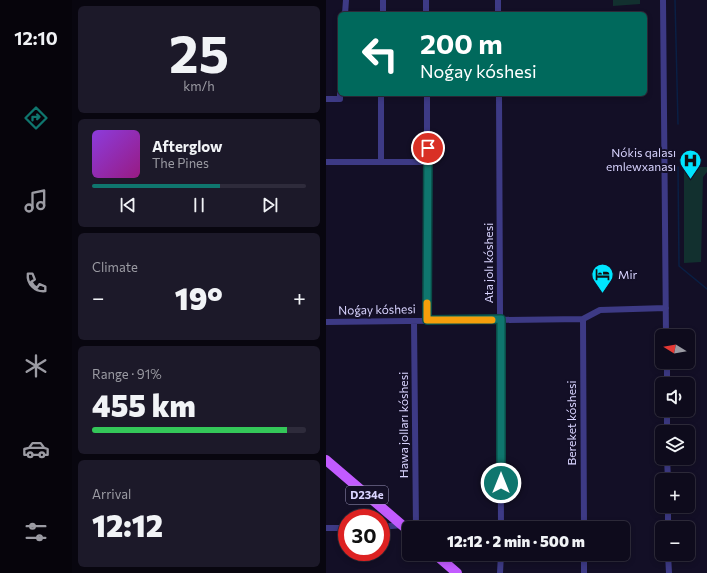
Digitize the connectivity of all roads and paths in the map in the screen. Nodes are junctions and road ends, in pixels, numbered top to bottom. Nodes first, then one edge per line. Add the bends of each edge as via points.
1 (346, 0) edge
2 (383, 0) edge
3 (426, 0) edge
4 (498, 0) edge
5 (663, 0) edge
6 (345, 12) edge
7 (383, 12) edge
8 (426, 12) edge
9 (498, 12) edge
10 (340, 96) edge
11 (381, 96) edge
12 (427, 96) edge
13 (499, 96) edge
14 (326, 99) edge
15 (326, 162) edge
16 (381, 162) junction
17 (428, 162) junction
18 (666, 308) junction
19 (583, 318) junction
20 (501, 319) junction
21 (427, 320) junction
22 (414, 321) junction
23 (326, 322) edge
24 (666, 329) edge
25 (326, 460) edge
26 (416, 521) edge
27 (501, 521) edge
28 (584, 521) edge
29 (402, 525) edge
30 (390, 527) edge
31 (326, 528) edge
32 (338, 528) edge
33 (402, 528) edge
34 (443, 561) edge
35 (500, 561) edge
36 (584, 561) edge
37 (668, 561) edge
38 (458, 573) edge
39 (500, 573) edge
40 (584, 573) edge
41 (669, 573) edge

1 - 6 street
2 - 7 street
3 - 8 street
4 - 9 street
5 - 18 street
10 - 14 street via 340,99
11 - 16 street
12 - 17 street
13 - 20 street, Ata jolı kóshesi
15 - 16 street
16 - 17 street
17 - 21 street
18 - 19 street, Noǵay kóshesi via 600,310
18 - 24 street
19 - 20 street, Noǵay kóshesi
19 - 28 street, Bereket kóshesi
20 - 21 street, Noǵay kóshesi
20 - 27 street, Ata jolı kóshesi
21 - 22 street, Noǵay kóshesi
22 - 23 street, Noǵay kóshesi
22 - 26 street, Hawa jolları kóshesi
25 - 29 main road, D234e
30 - 33 street
31 - 32 street
34 - 38 main road
35 - 39 street
36 - 40 street
37 - 41 street

